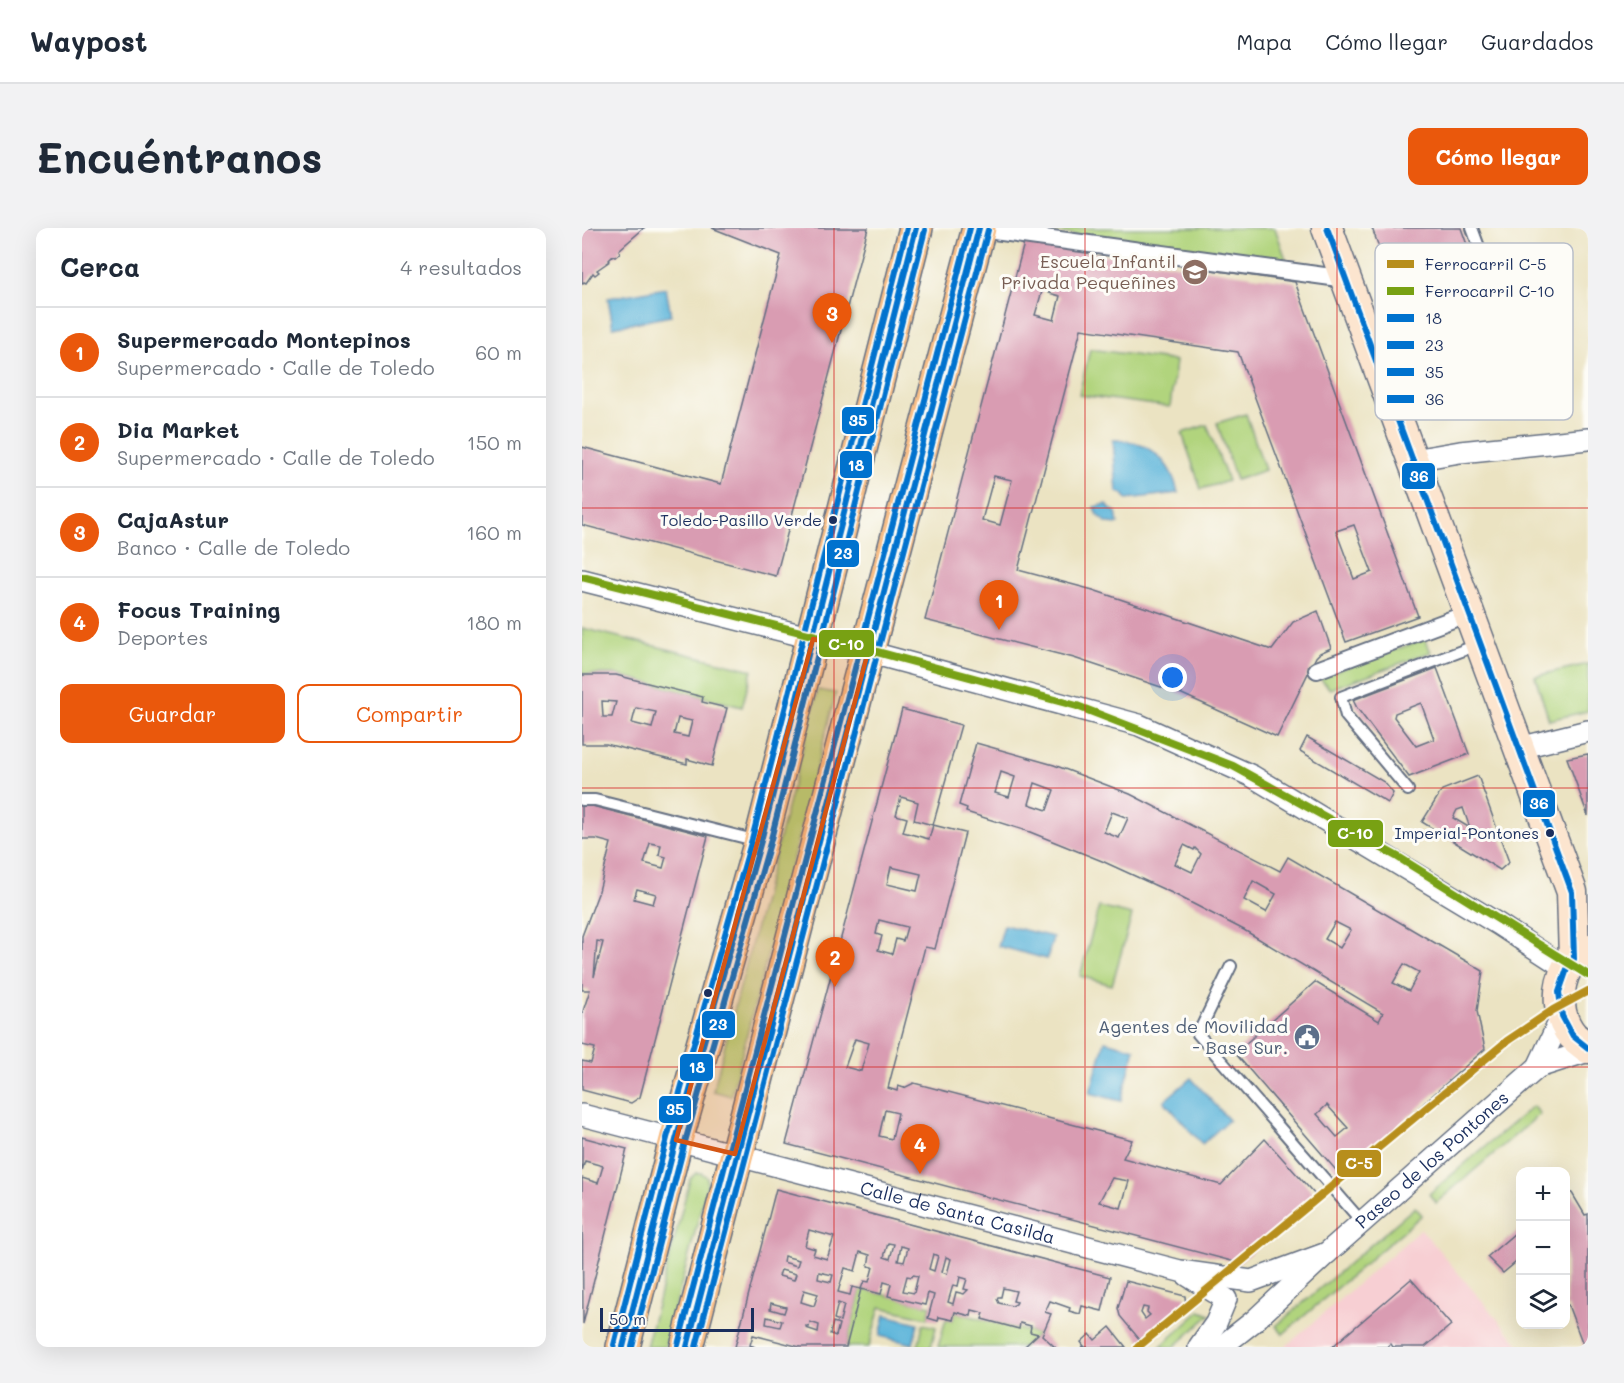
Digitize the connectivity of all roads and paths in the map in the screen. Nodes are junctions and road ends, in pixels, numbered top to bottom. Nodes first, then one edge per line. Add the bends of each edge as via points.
1 (916, 228) edge
2 (1327, 228) edge
3 (1472, 228) edge
4 (979, 229) edge
5 (1478, 243) edge
6 (1346, 279) junction
7 (1375, 357) edge
8 (1398, 420) edge
9 (1588, 439) edge
10 (1413, 460) junction
11 (582, 580) edge
12 (1469, 613) junction
13 (813, 639) junction
14 (1480, 643) junction
15 (868, 652) junction
16 (1317, 670) dead end
17 (1588, 731) edge
18 (1519, 748) junction
19 (1408, 790) dead end
20 (582, 800) edge
21 (761, 841) junction
22 (1580, 902) edge
23 (1576, 959) edge
24 (1231, 966) dead end
25 (1562, 1016) junction
26 (1588, 1049) edge
27 (1538, 1067) junction
28 (582, 1115) edge
29 (676, 1140) junction
30 (735, 1154) junction
31 (1362, 1222) junction
32 (1327, 1253) junction
33 (1179, 1271) junction
34 (623, 1347) edge
35 (687, 1347) edge
36 (1198, 1347) edge
37 (1221, 1347) edge

1 - 13 main road
2 - 6 main road
3 - 5 lane
4 - 6 street
4 - 15 main road
6 - 7 main road
8 - 10 main road
9 - 10 street
10 - 12 main road
11 - 13 street
12 - 14 main road
12 - 16 street
13 - 15 street
13 - 21 main road
14 - 18 main road
14 - 19 lane via 1341,697 1346,716
15 - 23 street via 1160,734 1252,776 1498,924
15 - 30 main road
17 - 18 street
18 - 22 main road
20 - 21 lane
21 - 29 main road
22 - 23 main road
23 - 25 main road via 1559,992
24 - 31 lane via 1198,1034
25 - 26 main road via 1573,1036
25 - 27 street, Paseo de los Pontones
26 - 27 street, Paseo de los Pontones
27 - 31 street, Paseo de los Pontones
28 - 29 street, Calle de Santa Casilda
29 - 30 street, Calle de Santa Casilda
29 - 34 main road
30 - 33 street, Calle de Santa Casilda
30 - 35 main road
31 - 32 street, Paseo de los Pontones
32 - 33 street, Paseo de los Pontones via 1251,1281
32 - 37 street, Paseo de los Pontones
33 - 36 street via 1226,1299 1216,1323

